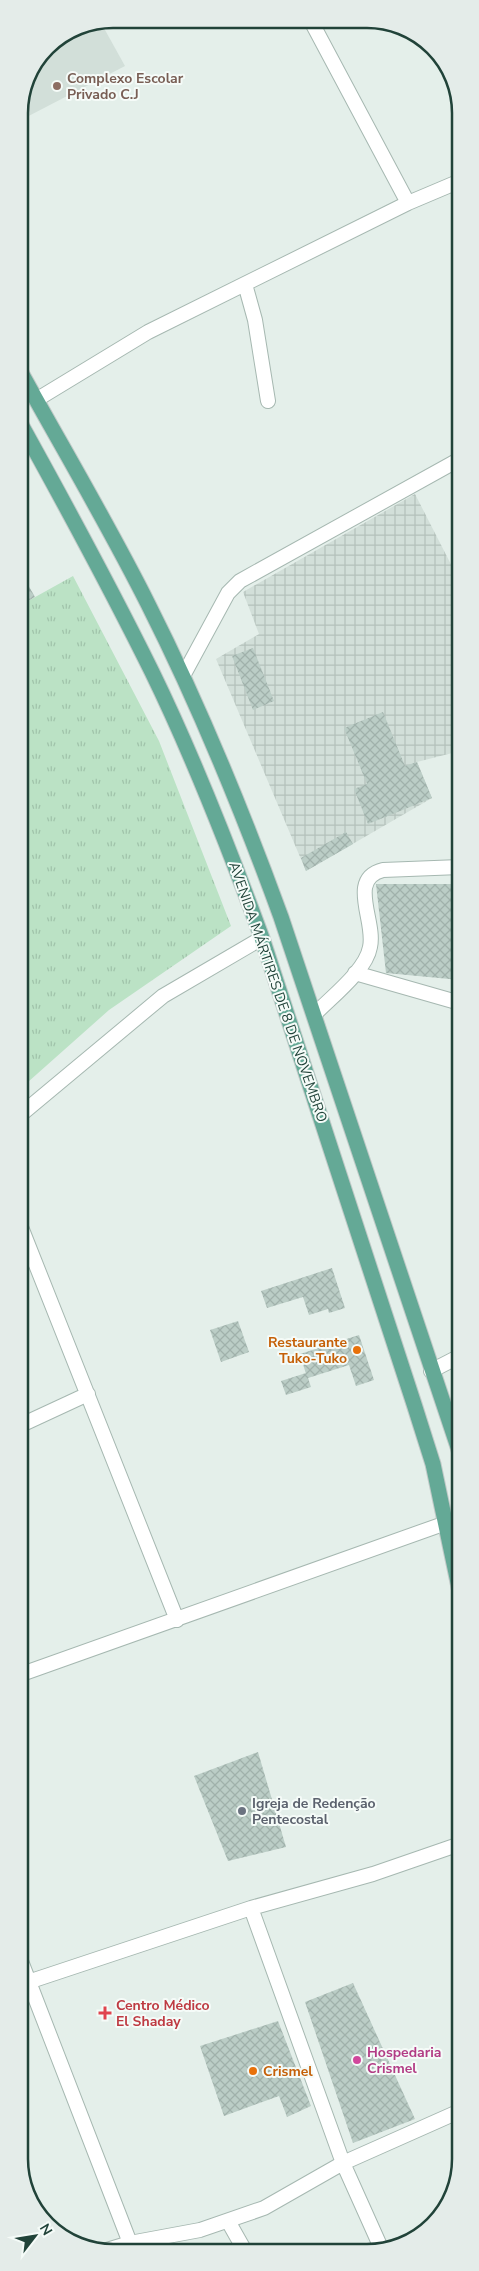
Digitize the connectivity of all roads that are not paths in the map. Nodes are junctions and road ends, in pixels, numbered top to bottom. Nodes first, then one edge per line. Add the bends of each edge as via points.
1 (315, 28) edge
2 (452, 184) edge
3 (408, 203) junction
4 (245, 284) junction
5 (28, 385) edge
6 (36, 400) junction
7 (268, 401) dead end
8 (28, 437) edge
9 (452, 464) edge
10 (183, 676) junction
11 (452, 867) edge
12 (262, 938) junction
13 (355, 973) junction
14 (452, 1001) edge
15 (314, 1015) junction
16 (28, 1109) edge
17 (28, 1244) edge
18 (451, 1361) edge
19 (432, 1371) junction
20 (88, 1394) junction
21 (28, 1422) edge
22 (451, 1427) edge
23 (446, 1523) junction
24 (451, 1549) edge
25 (177, 1620) junction
26 (28, 1672) edge
27 (451, 1847) edge
28 (251, 1908) junction
29 (28, 1982) edge
30 (28, 1993) edge
31 (451, 2115) edge
32 (343, 2163) junction
33 (228, 2221) junction
34 (130, 2243) junction
35 (379, 2243) edge
36 (127, 2244) edge
37 (241, 2244) edge

1 - 3 street
2 - 3 street
3 - 4 street
4 - 6 street via 148,332
4 - 7 street via 255,320
5 - 6 main road, AVENIDA MÁRTIRES DE 8 DE NOVEMBRO
6 - 10 main road, AVENIDA MÁRTIRES DE 8 DE NOVEMBRO via 113,536
8 - 12 main road, AVENIDA MÁRTIRES DE 8 DE NOVEMBRO via 102,572 153,674 221,829
9 - 10 street via 240,581 228,593
10 - 15 main road, AVENIDA MÁRTIRES DE 8 DE NOVEMBRO via 250,832
11 - 13 street via 372,872 365,881 364,893 372,930 371,946 368,958
12 - 16 street via 164,996
12 - 23 main road, AVENIDA MÁRTIRES DE 8 DE NOVEMBRO via 400,1359 433,1464
13 - 14 street
13 - 15 street
15 - 19 main road, AVENIDA MÁRTIRES DE 8 DE NOVEMBRO
17 - 20 street
18 - 19 street
19 - 22 main road, AVENIDA MÁRTIRES DE 8 DE NOVEMBRO
20 - 21 street
20 - 25 street
23 - 24 main road, AVENIDA MÁRTIRES DE 8 DE NOVEMBRO
23 - 25 street
25 - 26 street
27 - 28 street via 373,1874
28 - 29 street
28 - 32 street
30 - 34 street
31 - 32 street
32 - 33 street via 264,2208
32 - 35 street
33 - 34 street via 200,2230
33 - 37 street
34 - 36 street

